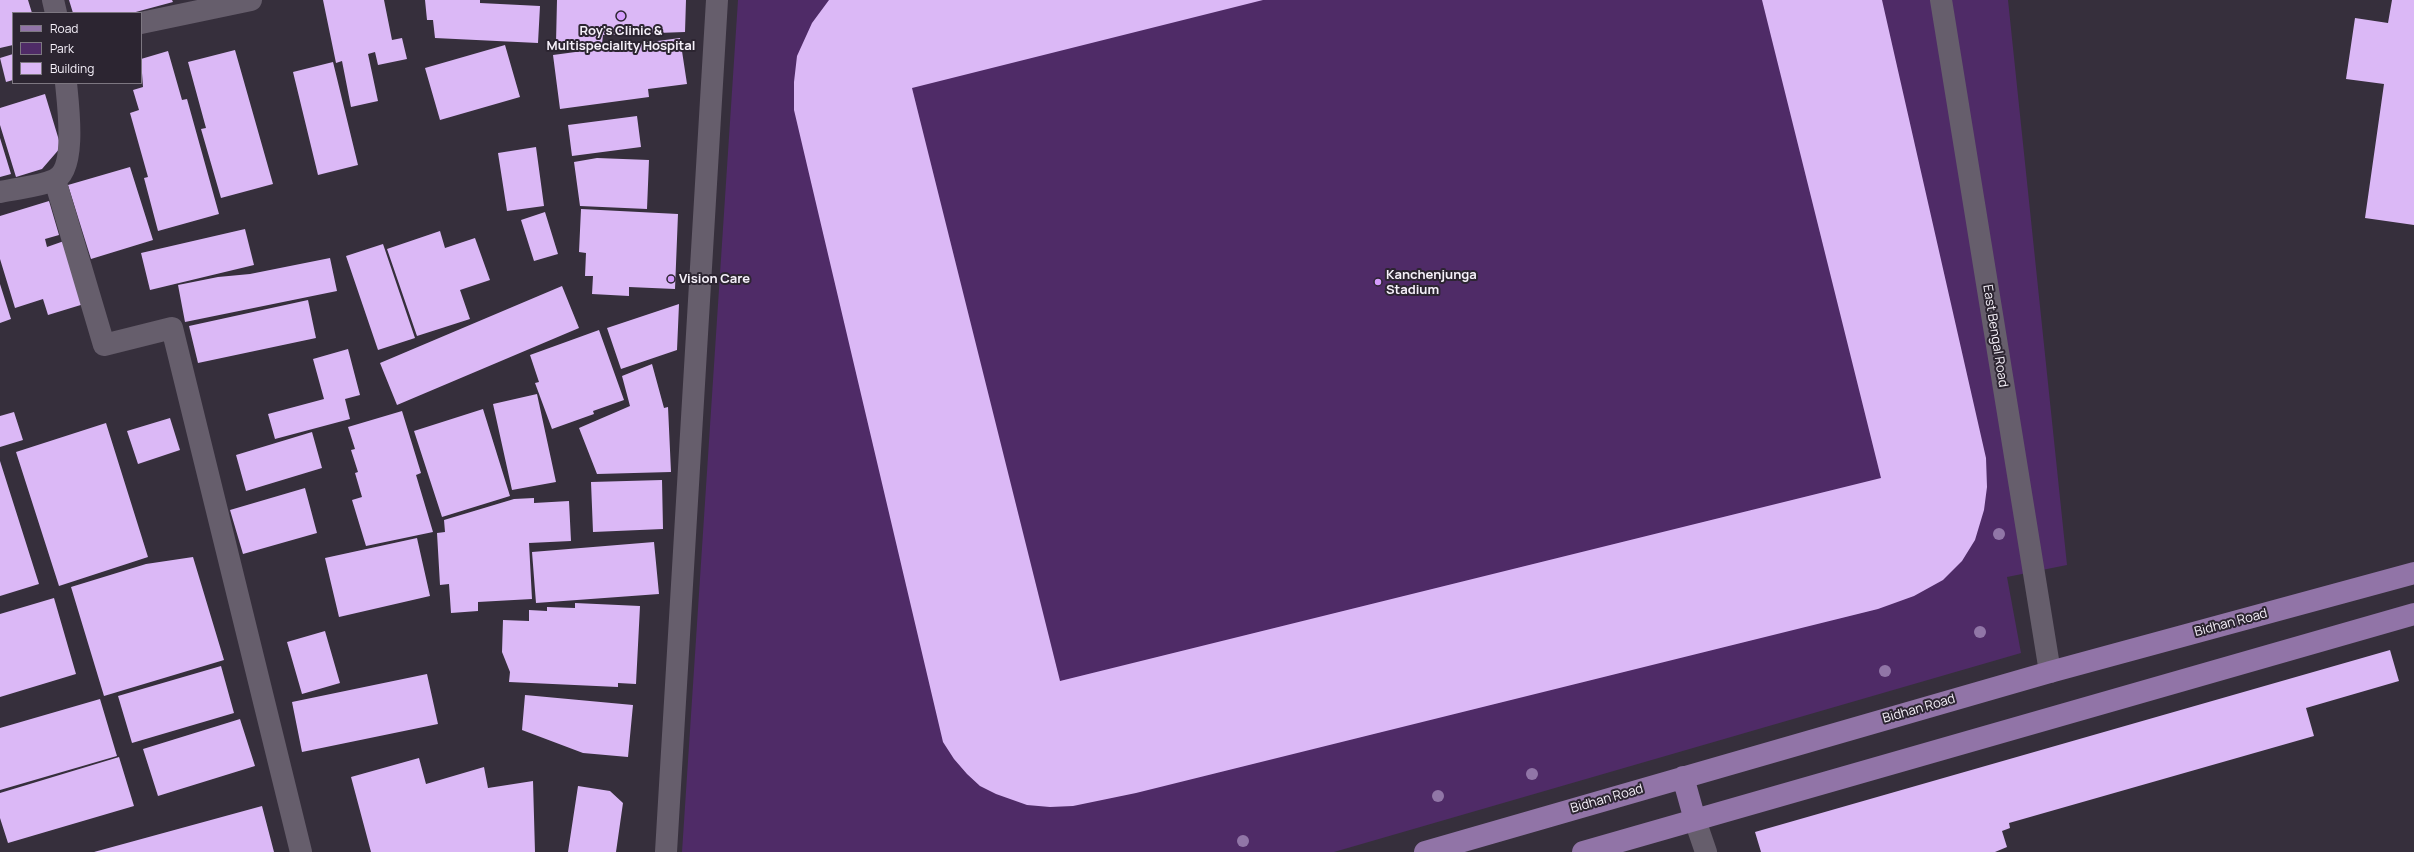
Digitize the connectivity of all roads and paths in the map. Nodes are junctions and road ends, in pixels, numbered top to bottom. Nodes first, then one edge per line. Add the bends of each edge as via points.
1 (53, 0) edge
2 (251, 0) edge
3 (717, 0) edge
4 (1940, 0) edge
5 (185, 7) edge
6 (56, 12) edge
7 (142, 23) edge
8 (66, 84) edge
9 (55, 180) junction
10 (0, 192) edge
11 (2414, 573) edge
12 (2414, 614) edge
13 (2050, 672) junction
14 (1683, 777) junction
15 (1695, 820) junction
16 (301, 852) edge
17 (666, 852) edge
18 (1425, 852) edge
19 (1582, 852) edge
20 (1706, 852) edge

1 - 6 street
2 - 5 street
3 - 17 street
4 - 13 street, East Bengal Road
5 - 7 street
8 - 9 street via 69,149 63,173
9 - 10 street
9 - 16 street via 104,345 172,328
11 - 13 main road, Bidhan Road
12 - 15 main road
13 - 14 main road, Bidhan Road
14 - 15 main road
14 - 18 main road, Bidhan Road
15 - 19 main road
15 - 20 street

